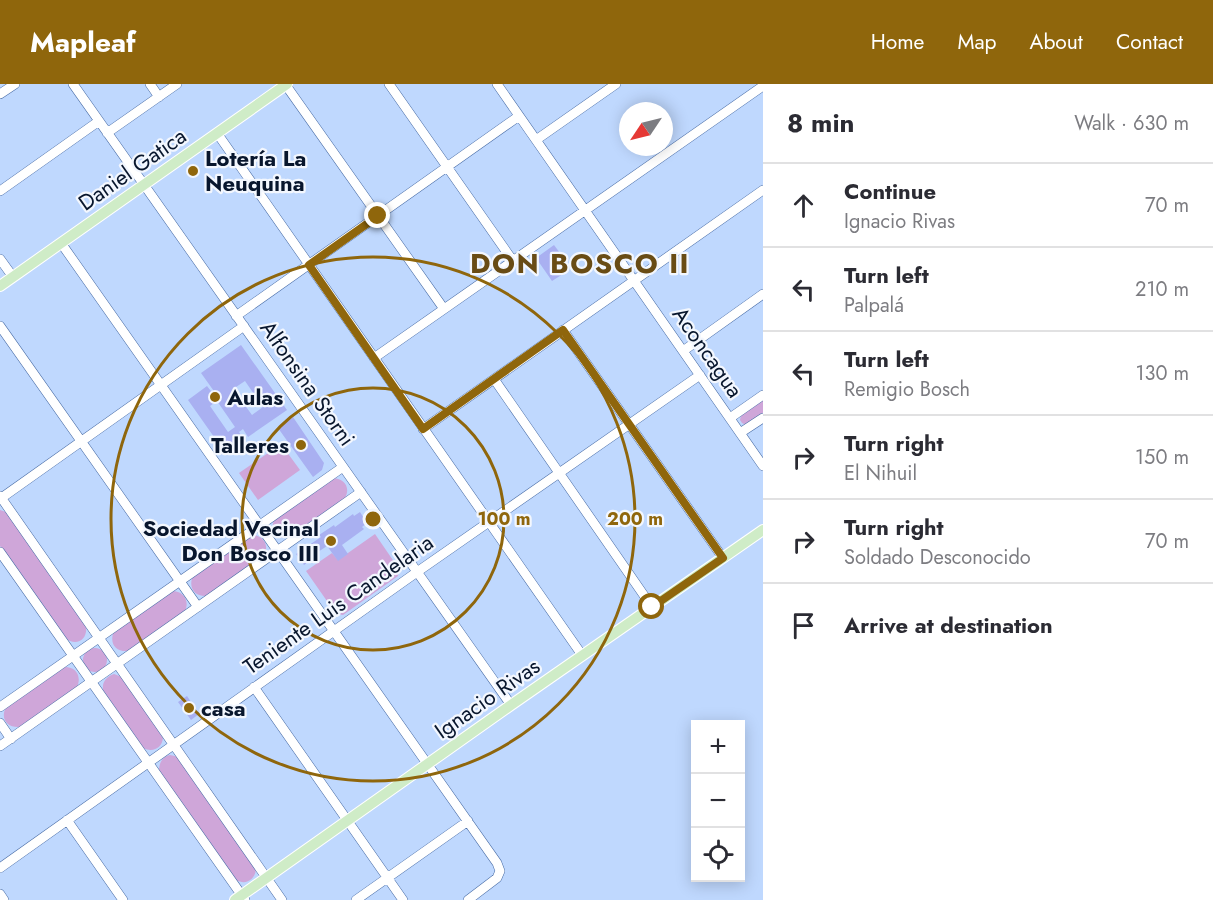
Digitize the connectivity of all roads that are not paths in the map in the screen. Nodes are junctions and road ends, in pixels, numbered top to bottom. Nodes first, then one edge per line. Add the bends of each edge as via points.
1 (15, 84) edge
2 (73, 84) edge
3 (150, 84) edge
4 (177, 84) edge
5 (286, 84) edge
6 (389, 84) edge
7 (497, 84) edge
8 (616, 84) edge
9 (763, 85) edge
10 (0, 94) edge
11 (159, 97) junction
12 (519, 116) junction
13 (99, 121) junction
14 (107, 133) junction
15 (217, 133) junction
16 (536, 140) junction
17 (447, 167) junction
18 (144, 185) junction
19 (763, 190) edge
20 (0, 191) edge
21 (585, 210) junction
22 (378, 216) junction
23 (61, 243) junction
24 (0, 258) edge
25 (513, 261) junction
26 (309, 265) junction
27 (13, 277) junction
28 (634, 281) junction
29 (0, 286) edge
30 (763, 294) edge
31 (444, 309) junction
32 (236, 316) junction
33 (0, 326) edge
34 (244, 326) junction
35 (563, 330) junction
36 (683, 351) junction
37 (374, 358) junction
38 (700, 375) junction
39 (494, 379) junction
40 (161, 385) junction
41 (763, 395) edge
42 (730, 418) junction
43 (763, 418) edge
44 (629, 424) junction
45 (423, 429) junction
46 (741, 433) junction
47 (81, 441) junction
48 (763, 465) edge
49 (343, 467) junction
50 (559, 473) junction
51 (361, 492) junction
52 (0, 498) edge
53 (489, 522) junction
54 (260, 525) junction
55 (763, 530) edge
56 (278, 550) junction
57 (0, 552) edge
58 (723, 558) junction
59 (417, 572) junction
60 (180, 581) junction
61 (198, 607) junction
62 (652, 607) junction
63 (334, 630) junction
64 (99, 638) junction
65 (582, 655) junction
66 (73, 656) junction
67 (117, 663) junction
68 (91, 682) junction
69 (254, 687) junction
70 (511, 705) junction
71 (0, 707) edge
72 (0, 723) edge
73 (11, 739) junction
74 (174, 744) junction
75 (0, 746) edge
76 (148, 762) junction
77 (428, 764) junction
78 (67, 820) junction
79 (347, 821) junction
80 (468, 821) junction
81 (0, 868) edge
82 (267, 877) junction
83 (387, 878) junction
84 (0, 894) edge
85 (241, 898) edge
86 (4, 900) edge
87 (123, 900) edge
88 (282, 900) edge
89 (356, 900) edge
90 (403, 900) edge
91 (468, 900) edge

1 - 10 street
2 - 13 street, Alfonsina Storni
3 - 11 street
4 - 11 street
5 - 15 main road, Daniel Gatica
5 - 22 street
6 - 17 street
7 - 12 street, Aconcagua
8 - 16 street
9 - 21 street
11 - 14 street
12 - 16 street, Aconcagua
12 - 17 street
13 - 14 street, Alfonsina Storni
13 - 20 street
14 - 18 street, Alfonsina Storni
15 - 18 main road, Daniel Gatica
15 - 26 street
16 - 21 street, Aconcagua
17 - 22 street
17 - 25 street
18 - 23 main road, Daniel Gatica
18 - 32 street, Alfonsina Storni
19 - 28 street
21 - 25 street
21 - 28 street, Aconcagua
22 - 26 street
22 - 31 street
23 - 27 main road, Daniel Gatica
23 - 40 street
24 - 27 street
25 - 31 street
26 - 32 street
26 - 37 street
27 - 29 main road, Daniel Gatica
28 - 35 street
28 - 36 street, Aconcagua
30 - 36 street
31 - 37 street
32 - 34 street, Alfonsina Storni
33 - 47 street
34 - 40 street
34 - 49 street, Alfonsina Storni
35 - 39 street
35 - 44 street
36 - 38 street, Aconcagua
37 - 45 street
38 - 42 street, Aconcagua
38 - 44 street, Teniente Luis Candelaria
39 - 45 street
39 - 50 street
40 - 47 street
40 - 54 street
41 - 42 street
42 - 46 street, Aconcagua
43 - 46 street
44 - 50 street, Teniente Luis Candelaria
44 - 58 street
45 - 53 street
46 - 48 street, Aconcagua
47 - 52 street
47 - 60 street
49 - 51 street, Alfonsina Storni
49 - 54 street
50 - 53 street, Teniente Luis Candelaria
50 - 62 street
51 - 56 street
51 - 59 street, Alfonsina Storni
52 - 64 street
53 - 59 street, Teniente Luis Candelaria
53 - 65 street
54 - 56 street
54 - 60 street
55 - 58 main road, Ignacio Rivas
56 - 61 street
56 - 63 street
57 - 66 street
58 - 62 main road, Ignacio Rivas
59 - 63 street, Teniente Luis Candelaria
59 - 70 street, Alfonsina Storni
60 - 61 street
60 - 64 street
61 - 67 street
62 - 65 main road, Ignacio Rivas
63 - 69 street, Teniente Luis Candelaria
63 - 77 street
64 - 66 street
64 - 67 street
65 - 70 main road, Ignacio Rivas
66 - 68 street
66 - 71 street
67 - 68 street
67 - 74 street
68 - 73 street
68 - 76 street
69 - 74 street, Teniente Luis Candelaria
69 - 79 street
70 - 77 main road, Ignacio Rivas
72 - 73 street
73 - 75 street
74 - 76 street, Teniente Luis Candelaria
74 - 82 street
76 - 78 street, Teniente Luis Candelaria
76 - 85 street
77 - 79 main road, Ignacio Rivas
77 - 80 street
78 - 81 street, Teniente Luis Candelaria
78 - 87 street
79 - 82 main road, Ignacio Rivas
79 - 83 street
80 - 83 street
80 - 91 street via 500,871 497,878
82 - 85 main road, Ignacio Rivas
82 - 88 street
83 - 89 street
83 - 90 street
84 - 86 street

